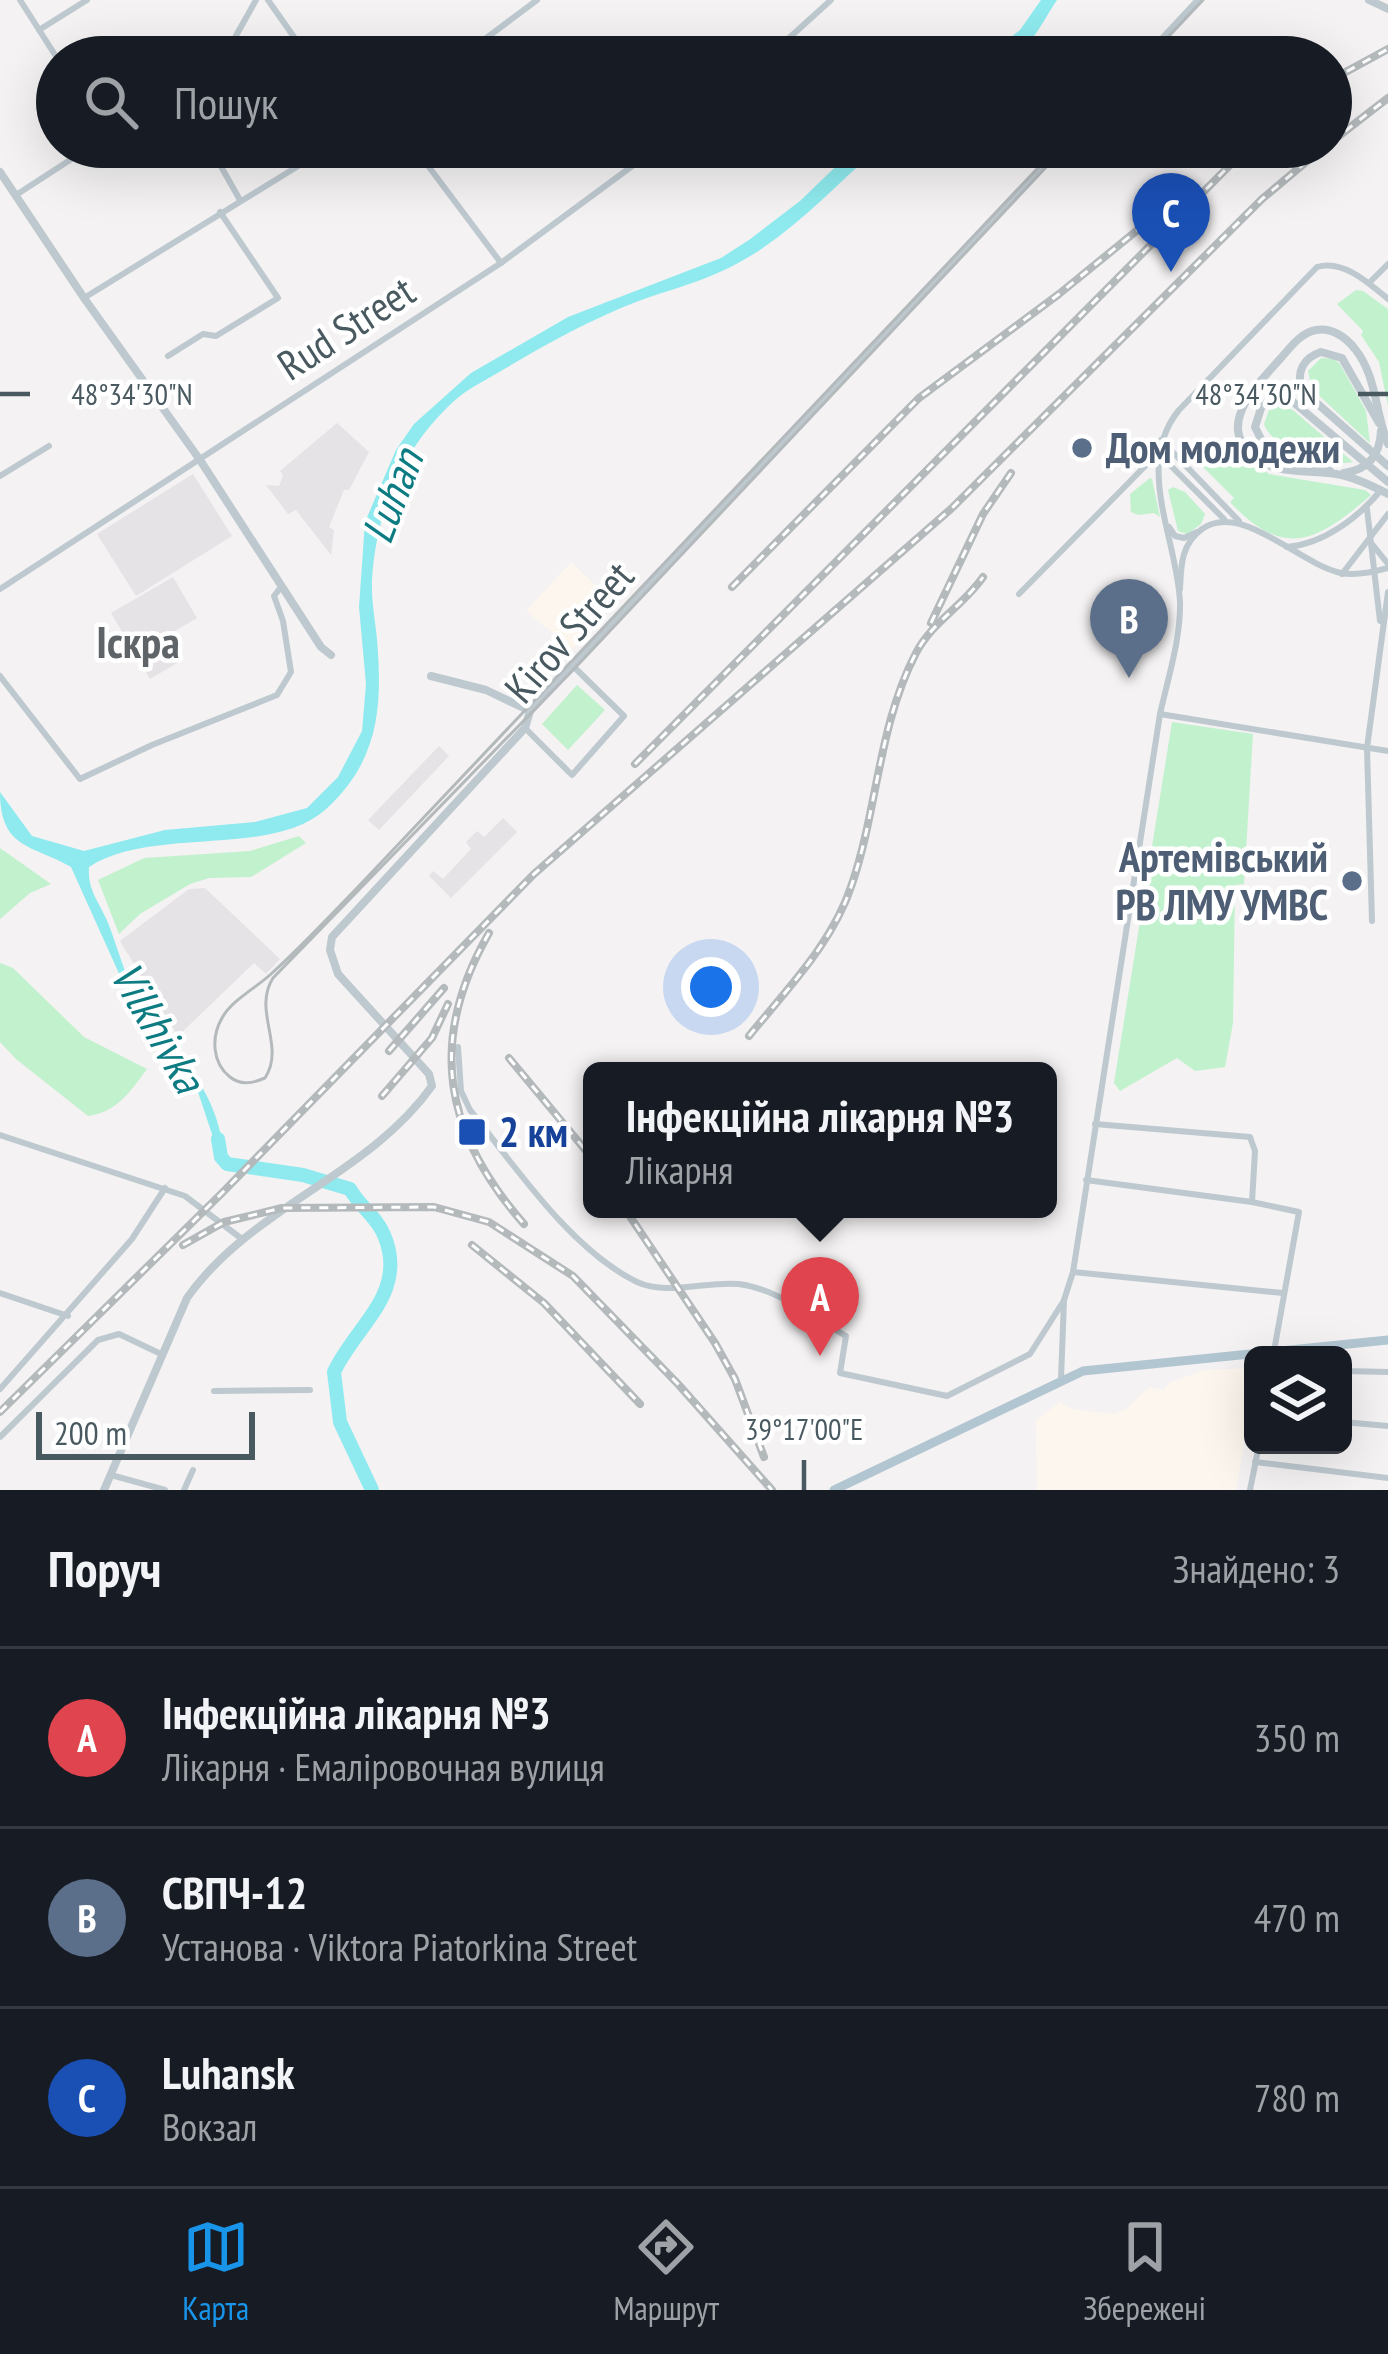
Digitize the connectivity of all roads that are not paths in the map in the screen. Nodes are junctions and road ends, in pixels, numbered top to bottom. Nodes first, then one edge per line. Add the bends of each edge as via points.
1 (20, 0) edge
2 (87, 0) edge
3 (256, 0) edge
4 (268, 0) edge
5 (537, 0) edge
6 (832, 0) edge
7 (1199, 0) edge
8 (1369, 0) edge
9 (1388, 9) edge
10 (39, 30) junction
11 (43, 36) edge
12 (236, 36) edge
13 (293, 36) edge
14 (488, 36) edge
15 (792, 36) edge
16 (1166, 36) edge
17 (58, 168) edge
18 (222, 168) edge
19 (294, 168) edge
20 (430, 168) edge
21 (629, 168) edge
22 (1041, 168) edge
23 (0, 172) edge
24 (16, 195) junction
25 (241, 200) junction
26 (220, 212) junction
27 (500, 263) junction
28 (1388, 264) edge
29 (1369, 283) junction
30 (83, 298) junction
31 (1388, 298) edge
32 (168, 356) dead end
33 (1380, 425) junction
34 (1160, 439) junction
35 (1388, 444) edge
36 (49, 446) dead end
37 (1158, 453) junction
38 (200, 460) junction
39 (1388, 466) edge
40 (1337, 474) junction
41 (0, 476) edge
42 (1388, 482) edge
43 (1388, 494) edge
44 (1367, 508) junction
45 (1388, 514) edge
46 (1224, 520) junction
47 (1167, 524) junction
48 (1242, 524) junction
49 (1199, 532) junction
50 (1370, 538) junction
51 (1284, 548) junction
52 (1388, 566) edge
53 (1374, 572) junction
54 (1342, 574) junction
55 (281, 587) junction
56 (0, 589) edge
57 (1388, 592) edge
58 (1018, 594) dead end
59 (1180, 599) junction
60 (1382, 631) junction
61 (331, 656) dead end
62 (573, 666) junction
63 (0, 676) edge
64 (431, 676) dead end
65 (530, 711) junction
66 (1160, 714) junction
67 (525, 728) junction
68 (1367, 748) junction
69 (1388, 751) edge
70 (1372, 921) dead end
71 (458, 1047) dead end
72 (1095, 1124) junction
73 (0, 1135) edge
74 (1086, 1180) junction
75 (165, 1188) junction
76 (1252, 1202) junction
77 (242, 1239) junction
78 (1073, 1272) junction
79 (0, 1293) edge
80 (1283, 1293) junction
81 (1064, 1300) junction
82 (68, 1316) junction
83 (1388, 1340) edge
84 (1275, 1346) edge
85 (1335, 1346) edge
86 (161, 1354) junction
87 (1244, 1356) edge
88 (1352, 1371) edge
89 (1388, 1372) edge
90 (1060, 1379) junction
91 (0, 1389) edge
92 (310, 1390) dead end
93 (214, 1391) dead end
94 (1352, 1424) edge
95 (1388, 1426) edge
96 (0, 1436) edge
97 (1256, 1454) edge
98 (1255, 1462) junction
99 (193, 1470) dead end
100 (111, 1474) junction
101 (1388, 1478) edge
102 (104, 1490) edge
103 (164, 1490) edge
104 (184, 1490) edge
105 (834, 1490) edge
106 (1250, 1490) edge

1 - 10 street
2 - 10 street
3 - 12 street
4 - 13 street
5 - 14 street
6 - 15 street
7 - 16 street
8 - 9 street
10 - 11 street
17 - 24 street
18 - 25 street
19 - 25 street
20 - 27 street
21 - 27 street, Rud Street
22 - 62 street, Kirov Street
23 - 24 street
24 - 30 street
25 - 26 street
26 - 30 street
26 - 32 street via 278,298
27 - 38 street, Rud Street
28 - 29 street
29 - 31 street
29 - 34 street via 1342,267 1317,267
30 - 38 street
33 - 35 street, bridge
33 - 39 street via 1336,354 1313,355 1302,366 1307,396
33 - 40 street, bridge via 1372,460
33 - 40 street, bridge via 1363,361 1327,330 1298,339 1247,395 1238,421 1254,458
34 - 37 street
34 - 48 street
36 - 41 street
37 - 46 street
37 - 47 street
37 - 58 street
38 - 55 street
38 - 56 street, Rud Street
40 - 42 street via 1257,435 1262,405 1277,398 1299,405
40 - 43 street, bridge
42 - 44 street
44 - 50 street
44 - 51 street
45 - 50 street
46 - 48 street
46 - 49 street
47 - 49 street via 1175,536
47 - 59 street
48 - 51 street
49 - 59 street via 1181,560
50 - 52 street
50 - 53 street
50 - 54 street
51 - 54 street
52 - 53 street
53 - 54 street
53 - 60 street
55 - 61 street
55 - 63 street via 274,605 291,671 277,695 80,779
57 - 60 street
59 - 66 street
60 - 68 street
62 - 65 street, Kirov Street
62 - 67 street via 624,716 572,775
64 - 65 street
65 - 67 street, Kirov Street
66 - 68 street
66 - 72 street
67 - 77 street, Kirov Street via 332,937 338,974 432,1086 389,1134
68 - 69 street
68 - 70 street
71 - 81 street via 470,1110 581,1243 639,1284 743,1284 791,1304 846,1336 840,1373 947,1396 1030,1354
72 - 74 street
72 - 76 street via 1250,1138
73 - 75 street
74 - 76 street
74 - 78 street
75 - 77 street
75 - 82 street
76 - 80 street via 1299,1213
77 - 86 street via 187,1298
78 - 80 street
78 - 81 street
79 - 82 street
80 - 84 street
81 - 90 street
82 - 91 street
83 - 85 main road
86 - 96 street via 119,1334 98,1340
86 - 100 street
87 - 90 main road
88 - 89 street
90 - 105 main road
92 - 93 street
94 - 95 street
97 - 98 street
98 - 101 street
98 - 106 street
99 - 104 street
100 - 102 street
100 - 103 street

